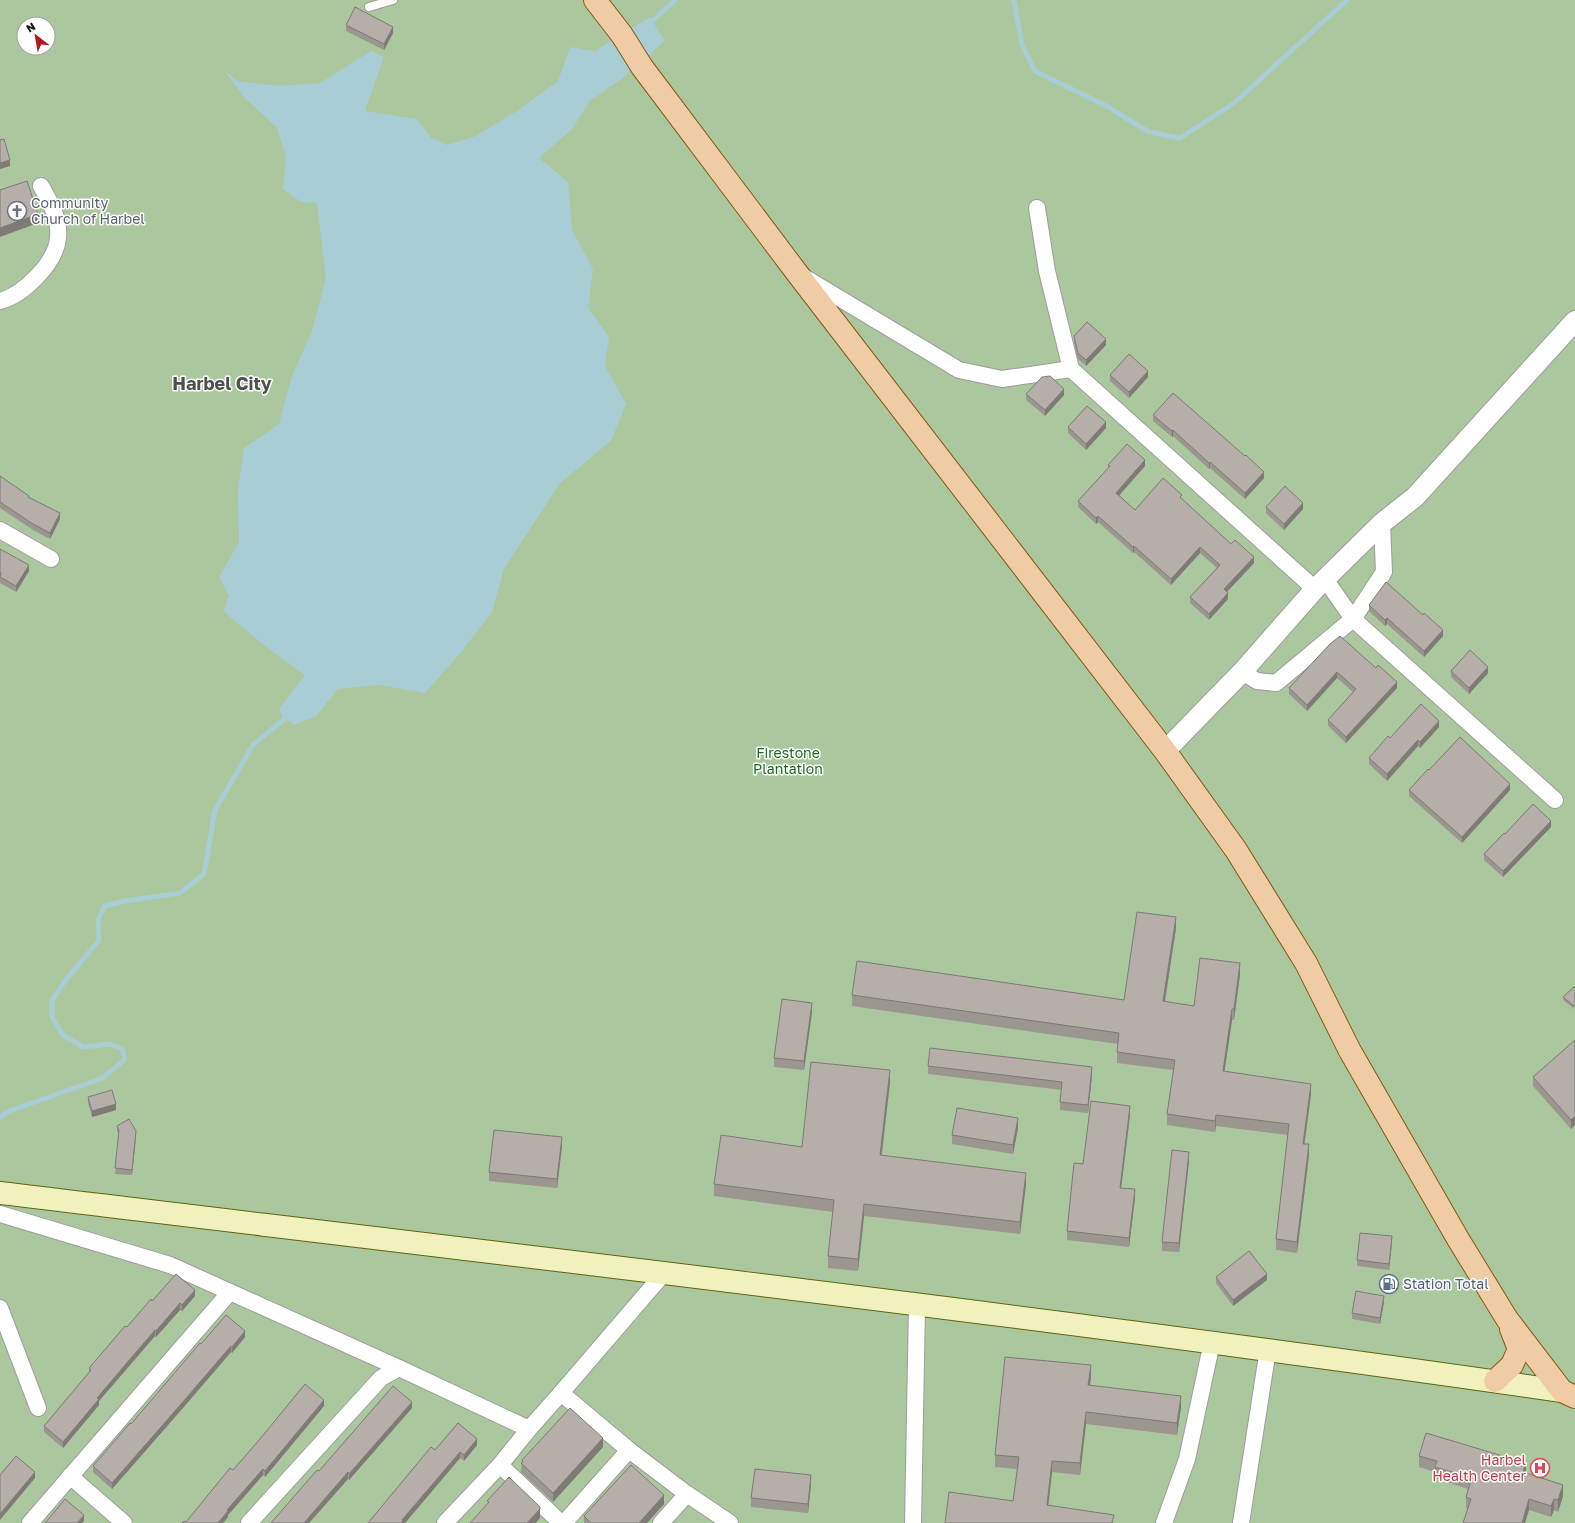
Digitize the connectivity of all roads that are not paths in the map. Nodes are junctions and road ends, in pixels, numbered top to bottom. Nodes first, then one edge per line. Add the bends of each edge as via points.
1 (393, 0) edge
2 (595, 0) edge
3 (369, 7) dead end
4 (41, 186) dead end
5 (1037, 208) dead end
6 (797, 273) junction
7 (0, 301) edge
8 (1575, 321) edge
9 (1070, 369) junction
10 (1382, 523) junction
11 (0, 530) edge
12 (51, 559) dead end
13 (1320, 584) junction
14 (1353, 620) junction
15 (1242, 672) junction
16 (1165, 751) junction
17 (1555, 800) dead end
18 (0, 1193) edge
19 (0, 1214) edge
20 (664, 1273) junction
21 (230, 1292) junction
22 (917, 1305) junction
23 (0, 1308) edge
24 (1506, 1319) junction
25 (1212, 1342) junction
26 (1268, 1349) junction
27 (399, 1368) junction
28 (1495, 1381) junction
29 (561, 1393) junction
30 (1569, 1394) edge
31 (38, 1408) dead end
32 (529, 1429) junction
33 (629, 1450) junction
34 (500, 1465) junction
35 (70, 1476) junction
36 (687, 1494) junction
37 (30, 1523) edge
38 (124, 1523) edge
39 (249, 1523) edge
40 (445, 1523) edge
41 (561, 1523) edge
42 (564, 1523) edge
43 (661, 1523) edge
44 (730, 1523) edge
45 (913, 1523) edge
46 (1164, 1523) edge
47 (1241, 1523) edge

1 - 3 lane
2 - 6 main road
4 - 7 street via 55,213 58,238 53,256 33,282 6,300
5 - 9 street via 1047,271
6 - 9 street via 959,370 1002,379
6 - 16 main road
8 - 10 street via 1415,497
9 - 13 street
10 - 13 street
10 - 14 street via 1384,572
11 - 12 street
13 - 14 street
13 - 15 street
14 - 15 street via 1276,683 1257,681
14 - 17 street
15 - 16 street
16 - 24 main road via 1236,850 1306,963 1350,1051
18 - 20 main road
19 - 21 street via 170,1265
20 - 22 main road
20 - 29 street
21 - 27 street
21 - 35 street
22 - 25 main road
22 - 45 street
23 - 31 street
24 - 28 main road via 1520,1349 1512,1365
24 - 30 main road
25 - 26 main road
25 - 46 street via 1187,1459
26 - 28 main road
26 - 47 street
27 - 32 street
27 - 39 street via 381,1378
28 - 30 main road
29 - 32 street
29 - 33 street
32 - 34 street
33 - 36 street
33 - 42 street
34 - 40 street
34 - 41 street
35 - 37 street
35 - 38 street
36 - 43 street
36 - 44 street

